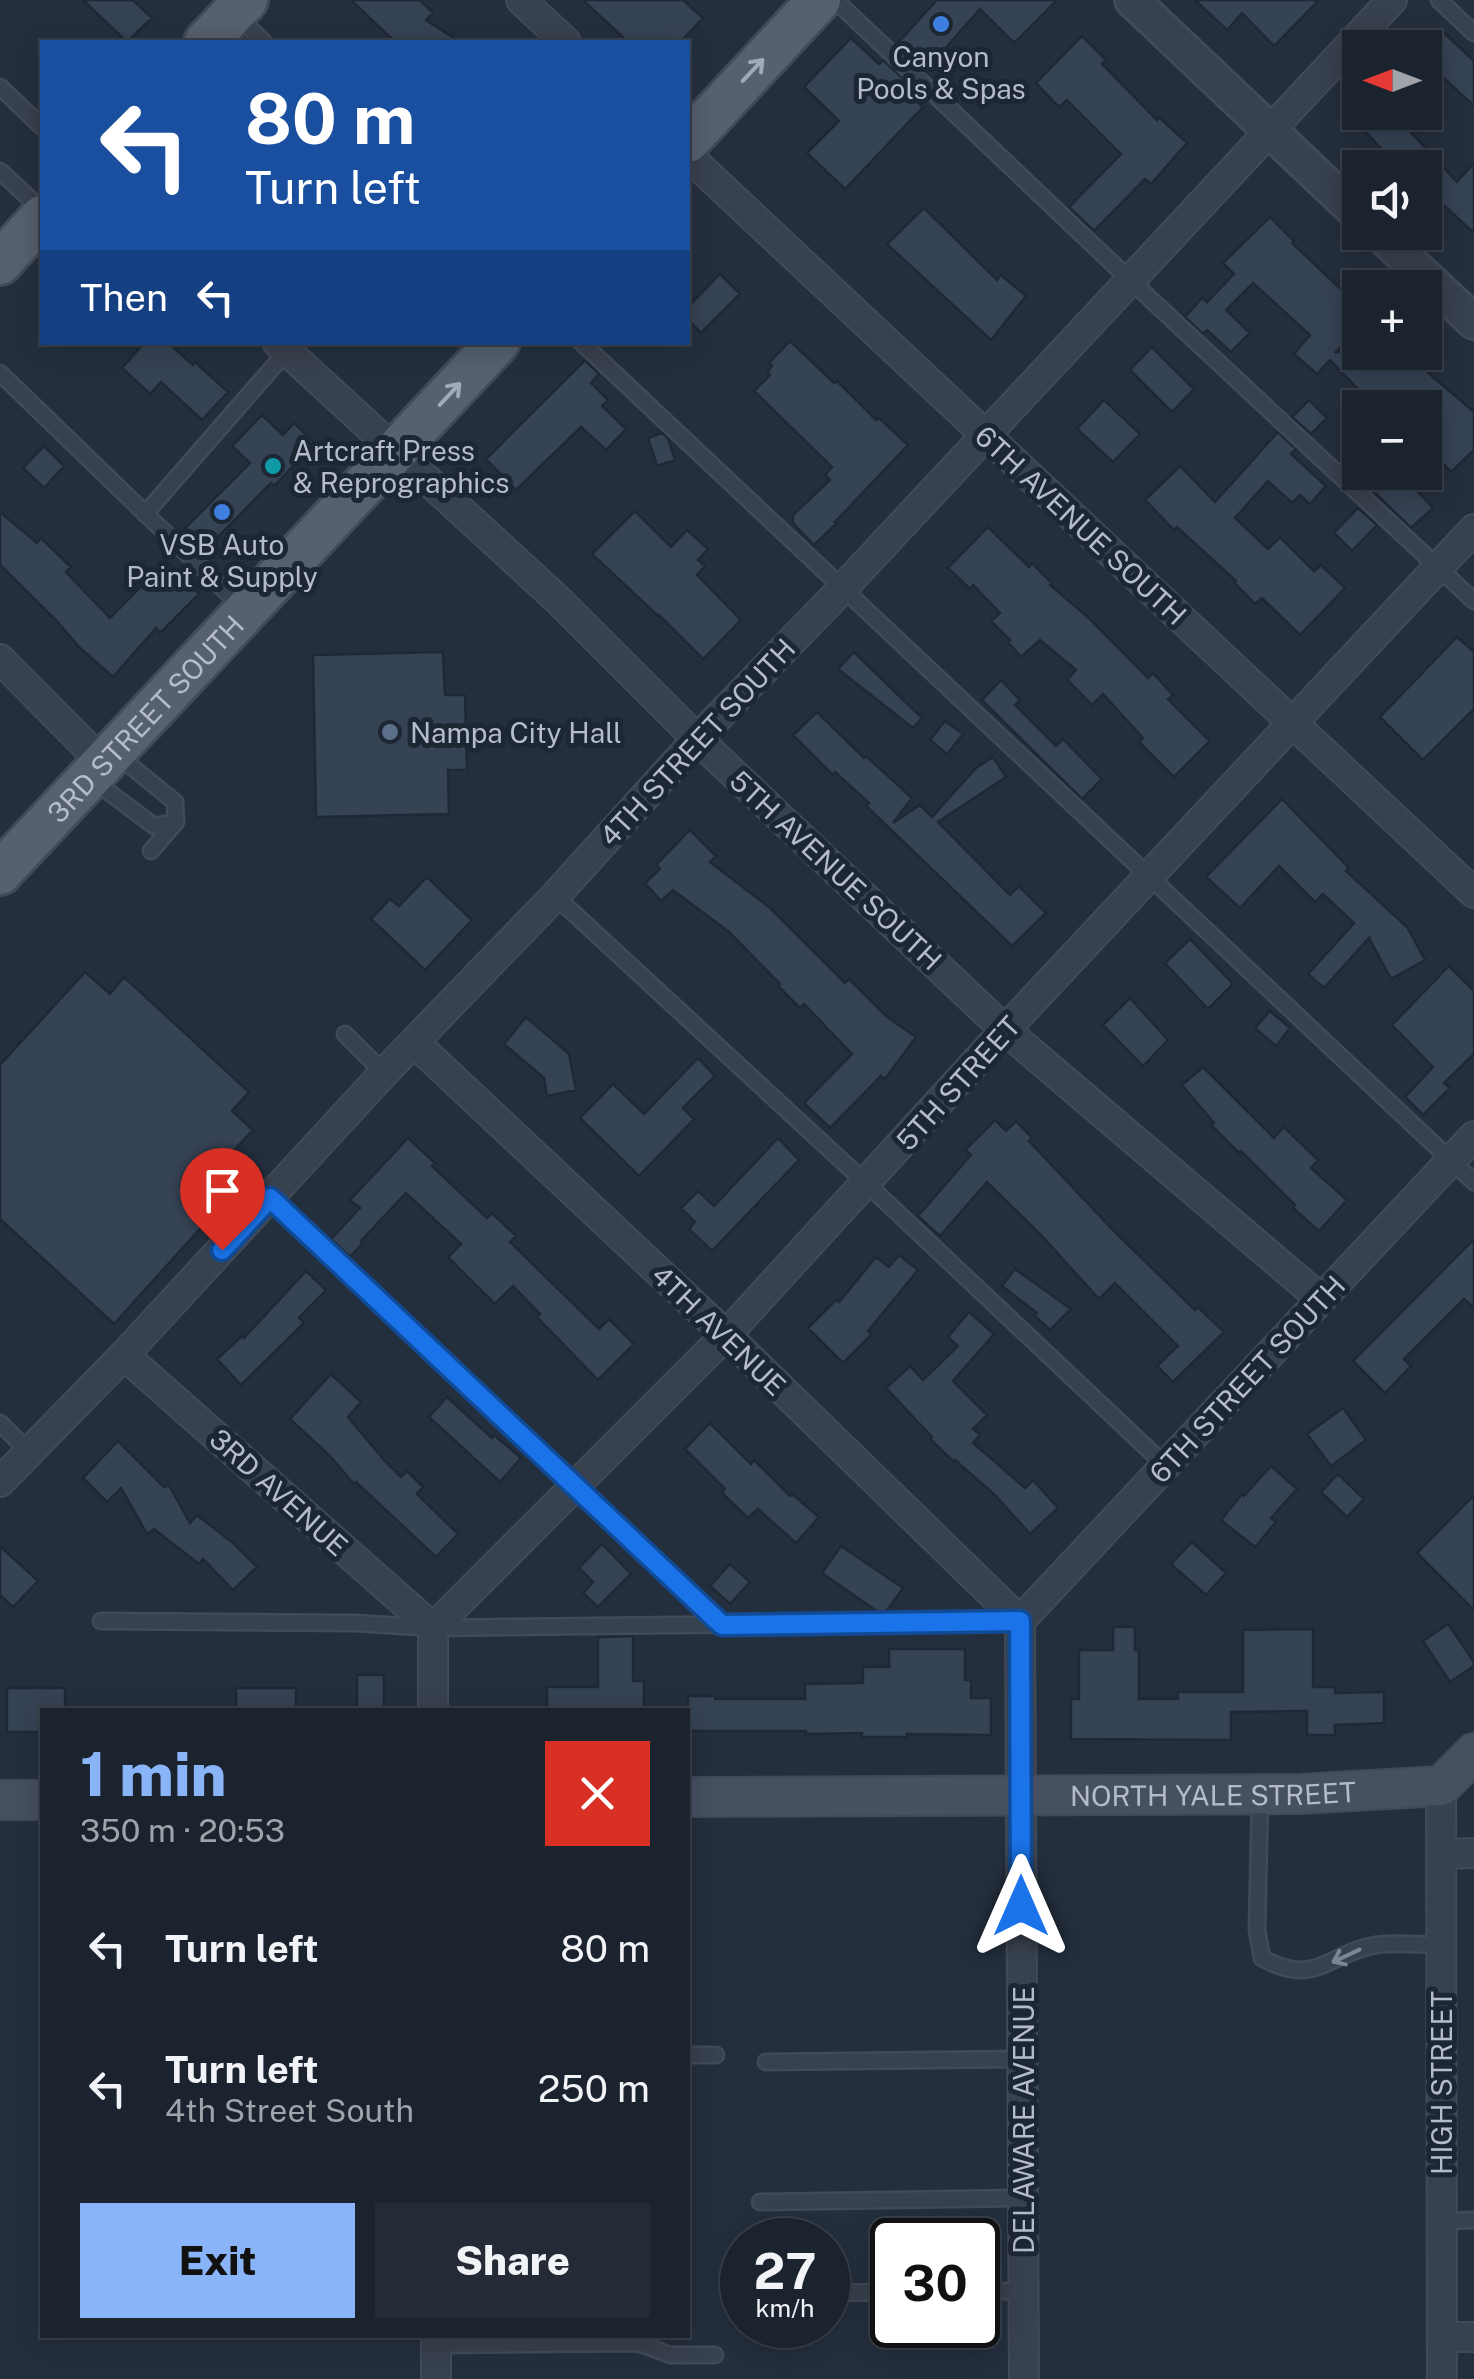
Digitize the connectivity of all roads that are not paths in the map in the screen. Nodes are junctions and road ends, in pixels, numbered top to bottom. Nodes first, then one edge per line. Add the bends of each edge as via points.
1 (520, 0) edge
2 (819, 0) edge
3 (835, 0) edge
4 (1132, 0) edge
5 (1392, 0) edge
6 (1439, 0) edge
7 (229, 19) edge
8 (1474, 33) edge
9 (261, 40) edge
10 (564, 40) edge
11 (0, 88) edge
12 (40, 125) edge
13 (1269, 132) junction
14 (690, 139) edge
15 (690, 158) edge
16 (0, 171) edge
17 (1342, 199) edge
18 (40, 208) edge
19 (40, 220) edge
20 (1397, 250) edge
21 (0, 263) edge
22 (1130, 280) junction
23 (1474, 322) edge
24 (495, 345) edge
25 (583, 345) edge
26 (282, 347) edge
27 (0, 374) edge
28 (986, 436) junction
29 (396, 451) junction
30 (145, 514) junction
31 (1474, 529) edge
32 (1439, 568) junction
33 (842, 588) junction
34 (1474, 601) edge
35 (246, 612) junction
36 (0, 658) edge
37 (1292, 723) junction
38 (696, 739) junction
39 (102, 764) junction
40 (176, 822) junction
41 (151, 851) dead end
42 (0, 873) edge
43 (1148, 878) junction
44 (1474, 893) edge
45 (555, 896) junction
46 (1005, 1030) junction
47 (345, 1034) dead end
48 (415, 1042) junction
49 (384, 1073) junction
50 (1474, 1136) edge
51 (1451, 1160) junction
52 (1474, 1182) edge
53 (866, 1184) junction
54 (270, 1198) junction
55 (1321, 1299) junction
56 (726, 1335) junction
57 (124, 1355) junction
58 (0, 1423) edge
59 (29, 1452) junction
60 (1166, 1466) junction
61 (0, 1482) edge
62 (576, 1485) junction
63 (1020, 1621) junction
64 (101, 1622) dead end
65 (722, 1625) junction
66 (433, 1628) junction
67 (434, 1708) edge
68 (1474, 1753) edge
69 (1441, 1786) junction
70 (1260, 1794) junction
71 (1020, 1795) junction
72 (690, 1797) edge
73 (0, 1800) edge
74 (40, 1800) edge
75 (1474, 1853) edge
76 (1441, 1854) junction
77 (1441, 1945) junction
78 (690, 2055) edge
79 (716, 2055) dead end
80 (1022, 2059) junction
81 (766, 2062) dead end
82 (1023, 2198) junction
83 (760, 2202) dead end
84 (1474, 2220) edge
85 (1442, 2222) junction
86 (1024, 2290) junction
87 (1000, 2291) edge
88 (1442, 2337) junction
89 (1474, 2337) edge
90 (436, 2340) edge
91 (714, 2356) dead end
92 (436, 2379) edge
93 (1024, 2379) edge
94 (1442, 2379) edge

1 - 10 street
14 -> 2 main road
3 - 22 lane
4 - 13 street
5 - 13 street, 4TH STREET SOUTH
6 - 8 lane
7 - 9 lane
11 - 12 lane
13 - 17 street
13 - 22 street, 4TH STREET SOUTH
15 - 28 street, 6TH AVENUE SOUTH
16 - 18 lane
19 - 21 main road
20 - 23 street
22 - 28 street, 4TH STREET SOUTH
22 - 32 lane
29 -> 24 main road, 3RD STREET SOUTH
25 - 33 lane
26 - 29 street, 5TH AVENUE SOUTH
26 - 30 lane
27 - 30 lane
28 - 33 street, 4TH STREET SOUTH
28 - 37 street, 6TH AVENUE SOUTH
29 - 35 main road, 3RD STREET SOUTH
29 - 38 street, 5TH AVENUE SOUTH
30 - 35 lane
31 - 32 street, 5TH STREET
32 - 34 lane
32 - 37 street, 5TH STREET
33 - 38 street, 4TH STREET SOUTH
33 - 43 lane
35 - 39 main road, 3RD STREET SOUTH
36 - 39 street
37 - 43 street, 5TH STREET
37 - 44 street, 6TH AVENUE SOUTH
38 - 45 street, 4TH STREET SOUTH
38 - 46 street, 5TH AVENUE SOUTH
39 - 40 lane via 174,802
39 - 40 lane via 154,826
39 - 42 main road, 3RD STREET SOUTH
40 - 41 lane
43 - 46 street, 5TH STREET
43 - 51 lane
45 - 48 street, 4TH STREET SOUTH
45 - 53 lane
46 - 53 street, 5TH STREET
46 - 55 street, 5TH AVENUE SOUTH
47 - 49 lane
48 - 49 street, 4TH STREET SOUTH
48 - 56 street, 4TH AVENUE
49 - 54 street, 4TH STREET SOUTH
50 - 51 street, 6TH STREET SOUTH
51 - 52 lane
51 - 55 street, 6TH STREET SOUTH
53 - 56 street, 5TH STREET
53 - 60 lane
54 - 57 street, 4TH STREET SOUTH
54 - 62 lane
55 - 60 street, 6TH STREET SOUTH
56 - 62 street, 5TH STREET
56 - 63 street, 4TH AVENUE
57 - 59 street, 4TH STREET SOUTH
57 - 66 street, 3RD AVENUE
58 - 59 lane
59 - 61 street, 4TH STREET SOUTH
60 - 63 street, 6TH STREET SOUTH
62 - 65 lane
62 - 66 street, 5TH STREET
63 - 65 lane
63 - 71 street, DELAWARE AVENUE
64 - 66 lane
65 - 66 lane
66 - 67 street
68 - 69 main road
69 - 70 main road, NORTH YALE STREET
69 - 76 street, HIGH STREET
70 - 71 main road, NORTH YALE STREET
77 -> 70 lane via 1352,1950 1314,1970 1280,1968 1262,1958
71 - 72 main road, NORTH YALE STREET
71 - 80 street, DELAWARE AVENUE
73 - 74 main road
75 - 76 street
76 - 77 street, HIGH STREET
77 - 85 street, HIGH STREET
78 - 79 lane
80 - 81 lane
80 - 82 street, DELAWARE AVENUE
82 - 83 lane
82 - 86 street, DELAWARE AVENUE
84 - 85 lane
85 - 88 street, HIGH STREET
86 - 87 lane
86 - 93 street, DELAWARE AVENUE
88 - 89 street
88 - 94 street, HIGH STREET
90 - 91 lane via 632,2343 670,2355
90 - 92 street

